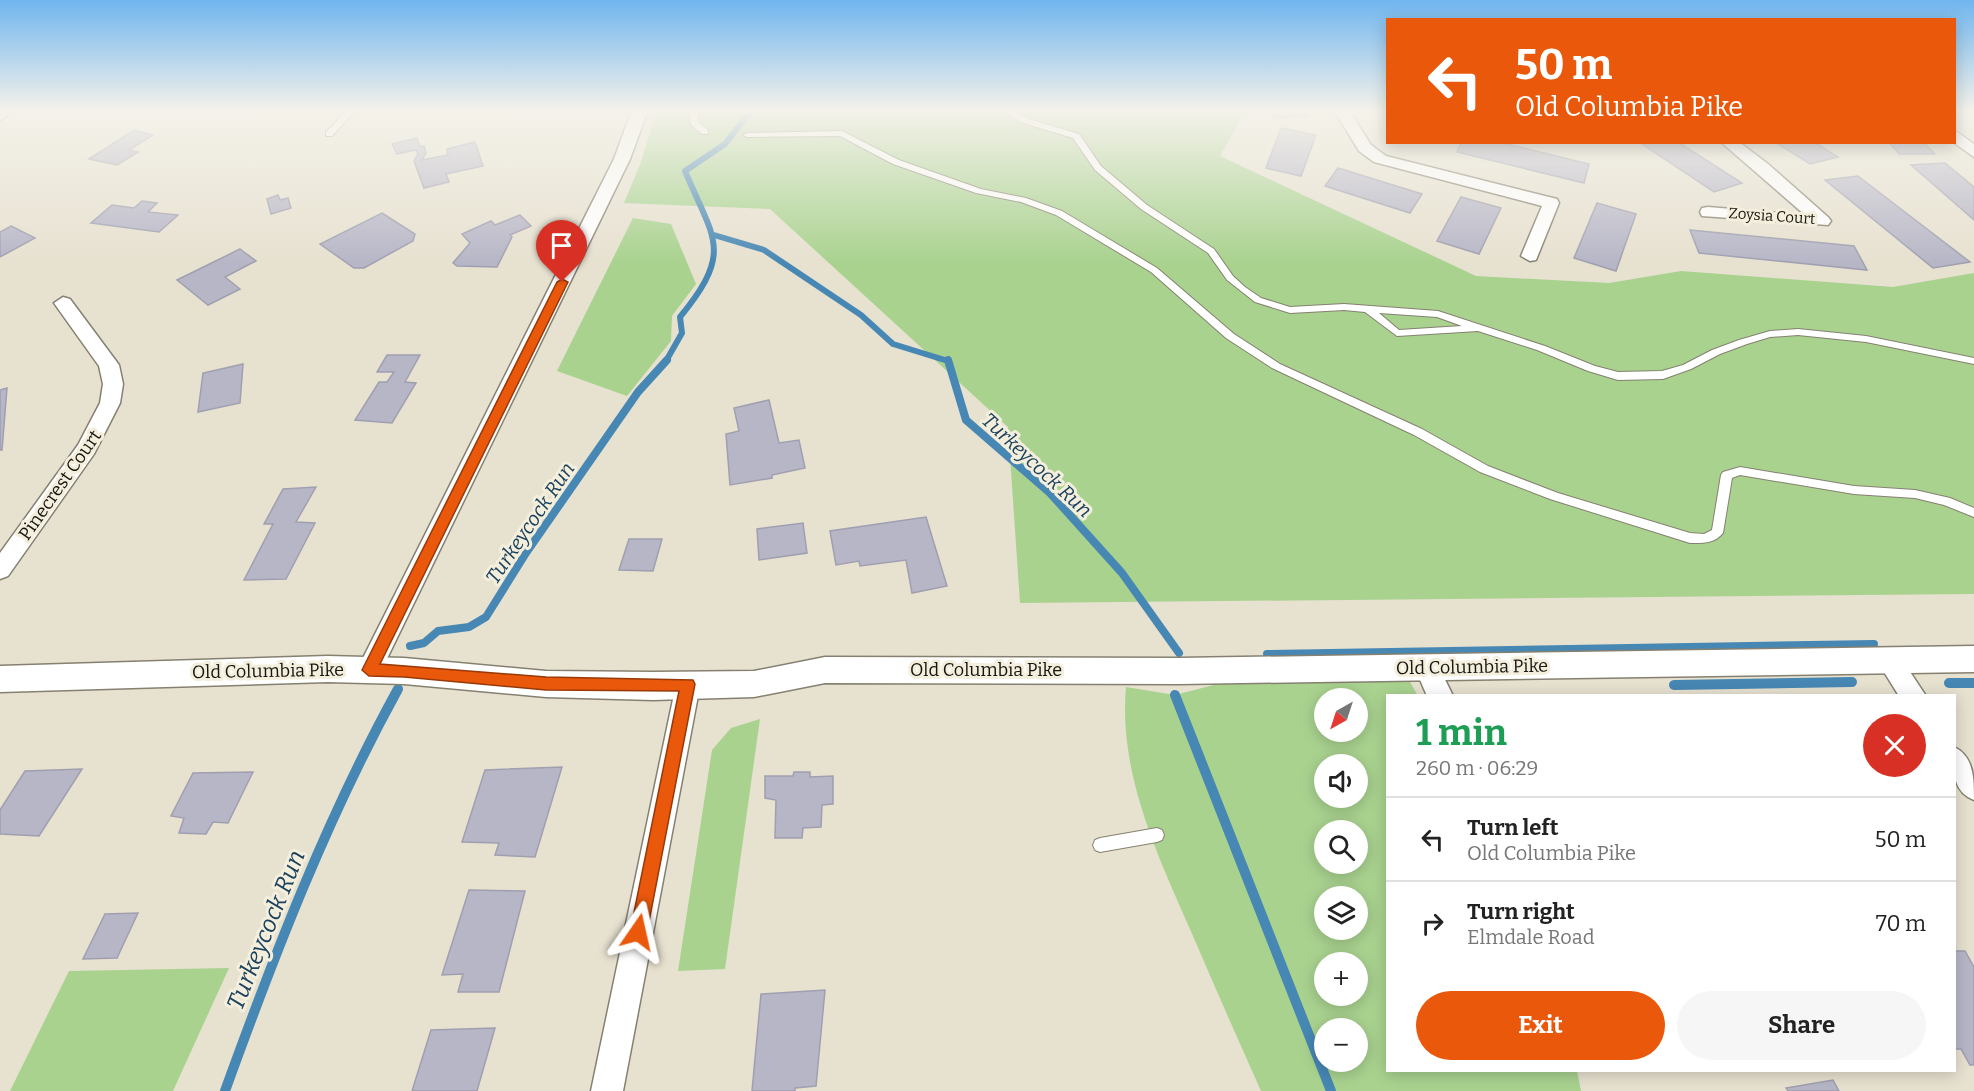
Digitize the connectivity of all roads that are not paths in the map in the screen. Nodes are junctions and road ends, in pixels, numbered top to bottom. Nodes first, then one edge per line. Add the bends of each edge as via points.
1 (621, 161) edge
2 (894, 161) edge
3 (1093, 161) edge
4 (1387, 161) edge
5 (1754, 161) edge
6 (1708, 212) dead end
7 (1530, 256) dead end
8 (63, 303) dead end
9 (1369, 310) junction
10 (1482, 327) junction
11 (1974, 362) edge
12 (1974, 513) edge
13 (0, 570) edge
14 (1888, 659) junction
15 (1974, 659) edge
16 (1427, 668) junction
17 (369, 670) junction
18 (0, 679) edge
19 (687, 684) junction
20 (1439, 694) edge
21 (1912, 694) edge
22 (1956, 762) edge
23 (1974, 789) edge
24 (1157, 835) dead end
25 (1100, 845) dead end
26 (607, 1091) edge

1 - 17 street
2 - 12 lane via 979,191 1059,213 1154,270 1230,336 1276,366 1418,432 1484,469 1554,495 1690,538 1706,539 1717,533 1727,475 1740,471 1854,490 1915,494
3 - 9 lane via 1144,207 1211,251 1230,278 1258,300 1290,310
4 - 7 street via 1551,203
5 - 6 street, Zoysia Court via 1822,220
8 - 13 street, Pinecrest Court via 109,365 113,384 110,403 87,449
9 - 10 lane via 1438,314
9 - 10 lane via 1397,333
10 - 11 lane via 1618,376 1663,375 1743,342 1770,334 1798,332 1866,339
14 - 15 street, Old Columbia Pike
14 - 16 street, Old Columbia Pike
14 - 21 street
16 - 19 street, Old Columbia Pike via 825,670 754,684
16 - 20 street
17 - 18 street, Old Columbia Pike
17 - 19 street, Old Columbia Pike via 546,684
19 - 26 street
22 - 23 street
24 - 25 lane

